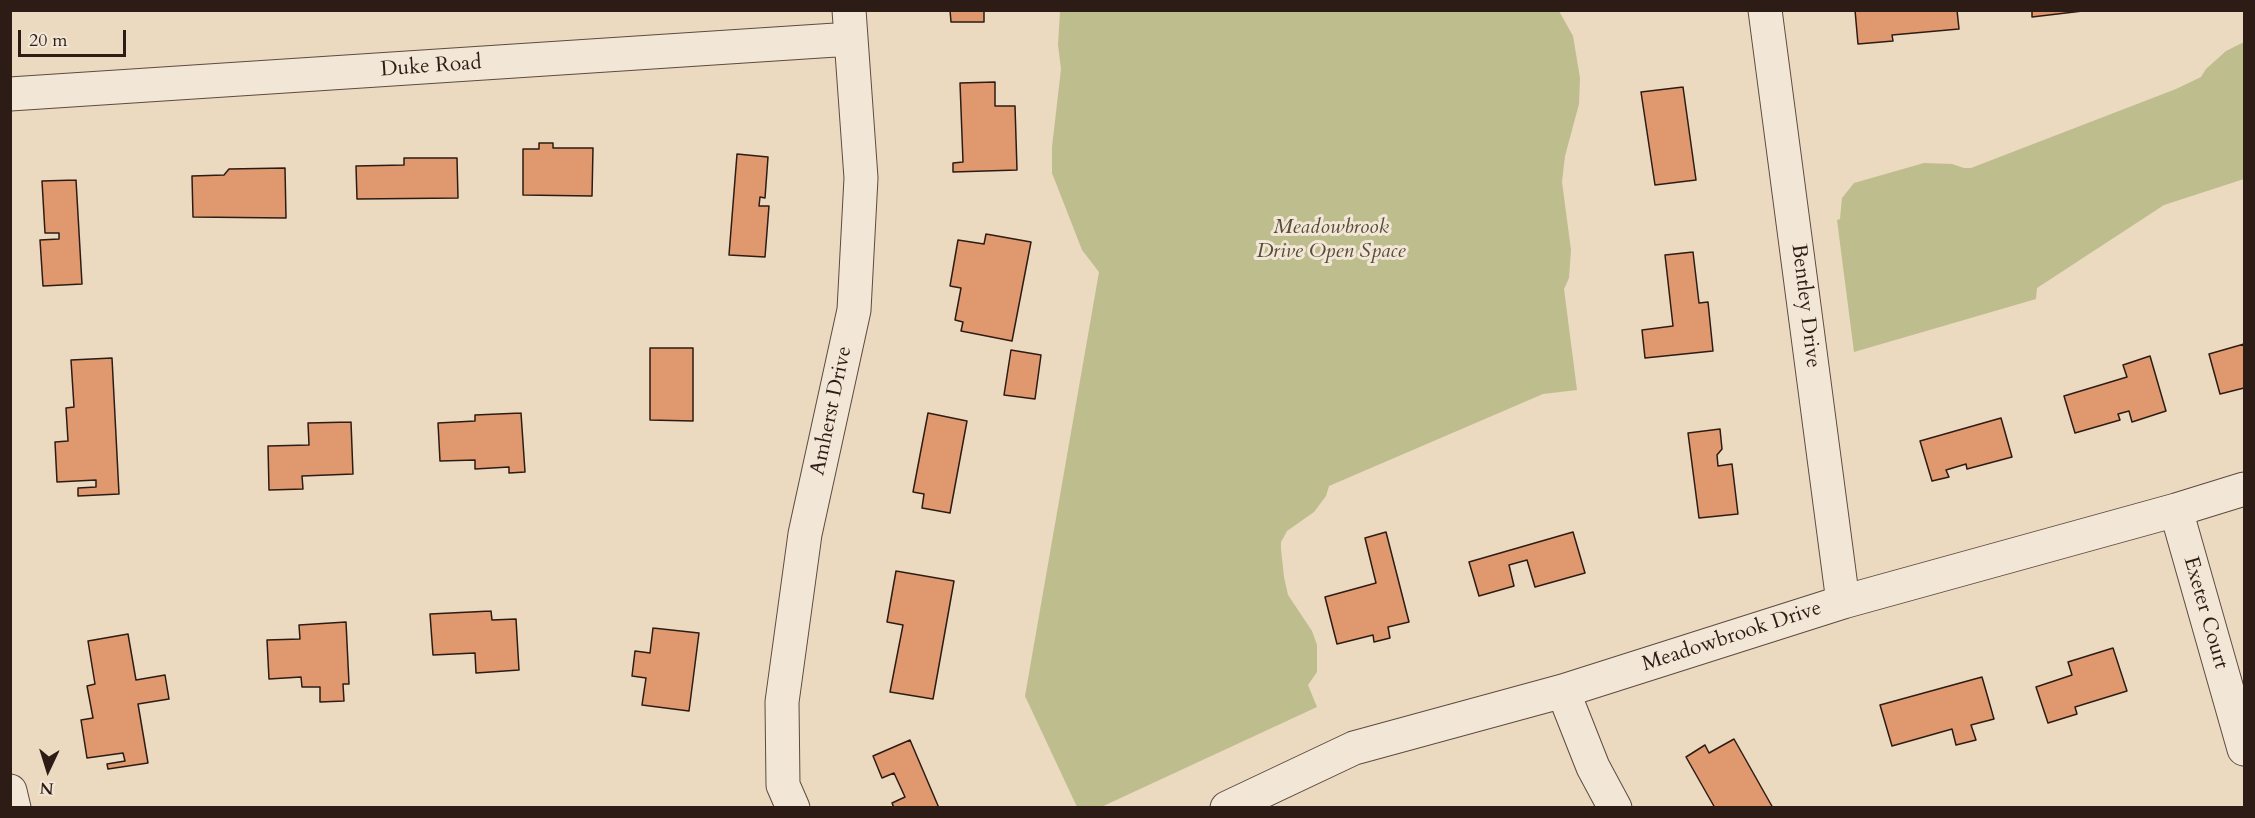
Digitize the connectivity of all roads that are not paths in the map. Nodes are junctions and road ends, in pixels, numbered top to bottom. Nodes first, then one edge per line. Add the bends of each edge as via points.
1 (1765, 10) edge
2 (850, 25) edge
3 (10, 94) edge
4 (2244, 489) edge
5 (2176, 510) junction
6 (1844, 602) junction
7 (1563, 691) junction
8 (2244, 749) edge
9 (10, 791) edge
10 (14, 807) edge
11 (793, 807) edge
12 (1227, 807) edge
13 (1616, 807) edge

1 - 6 street, Bentley Drive
2 - 3 street, Duke Road
2 - 11 street, Amherst Drive via 861,178 854,310 805,534 782,702 783,785
4 - 5 street, Meadowbrook Drive
5 - 6 street, Meadowbrook Drive
5 - 8 street, Exeter Court
6 - 7 street, Meadowbrook Drive
7 - 12 street, Meadowbrook Drive via 1354,748
7 - 13 street via 1593,767
9 - 10 street

